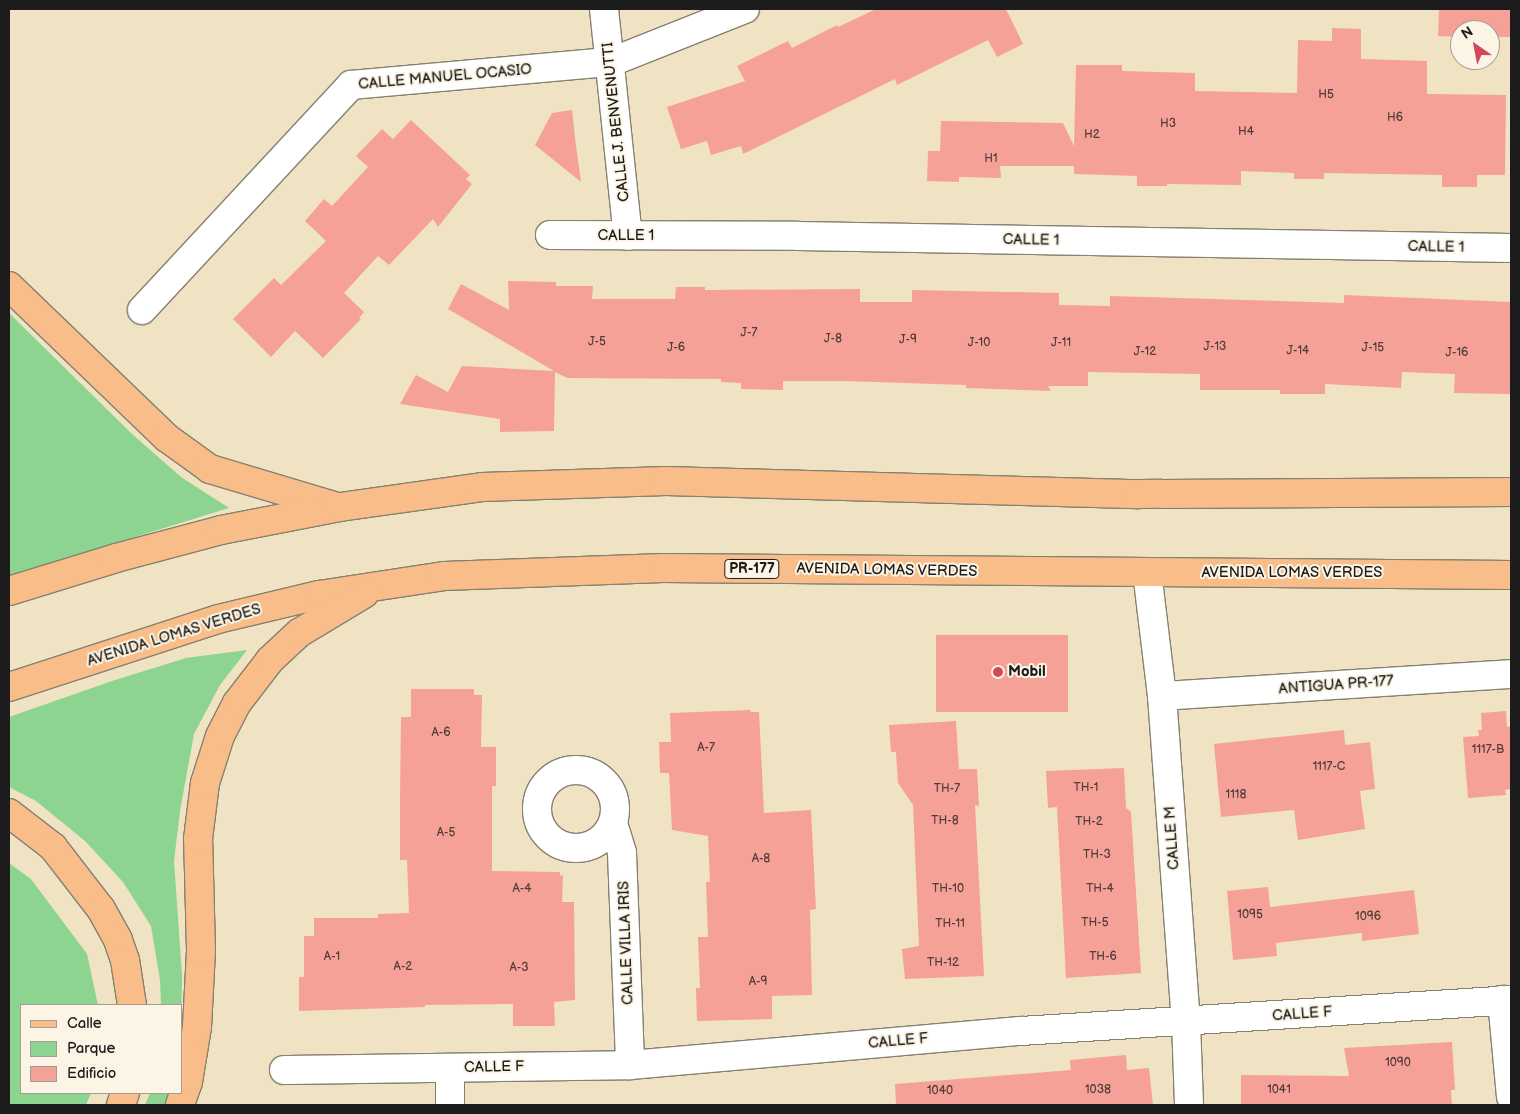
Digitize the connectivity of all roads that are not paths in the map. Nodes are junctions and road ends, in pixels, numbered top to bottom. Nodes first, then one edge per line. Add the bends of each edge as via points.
1 (604, 9) edge
2 (745, 9) edge
3 (611, 62) junction
4 (550, 235) dead end
5 (628, 236) junction
6 (1511, 248) edge
7 (9, 286) edge
8 (142, 310) dead end
9 (1511, 492) edge
10 (340, 507) junction
11 (1147, 572) junction
12 (1511, 575) edge
13 (377, 587) junction
14 (9, 591) edge
15 (1511, 674) edge
16 (9, 687) edge
17 (1162, 696) junction
18 (9, 813) edge
19 (613, 822) dead end
20 (1506, 1000) edge
21 (132, 1004) edge
22 (1186, 1022) junction
23 (630, 1065) junction
24 (450, 1068) junction
25 (284, 1070) dead end
26 (1511, 1097) edge
27 (180, 1105) edge
28 (450, 1105) edge
29 (1189, 1105) edge

1 - 3 street, CALLE J. BENVENUTTI
2 - 3 street, CALLE MANUEL OCASIO
3 - 5 street, CALLE J. BENVENUTTI
3 - 8 street, CALLE MANUEL OCASIO via 351,85
4 - 5 street, CALLE 1
5 - 6 street, CALLE 1
7 - 10 main road via 167,438 210,469
9 - 10 main road via 1139,494 666,481 482,486
10 - 14 main road via 221,530
11 - 12 main road, AVENIDA LOMAS VERDES / PR-177
11 - 13 main road, AVENIDA LOMAS VERDES / PR-177 via 663,568 444,576
11 - 17 street, CALLE M
13 - 16 main road, AVENIDA LOMAS VERDES / PR-177 via 319,595 218,619
13 - 27 main road via 299,633 270,660 237,703 220,736 205,783 198,839 201,950 197,1027 188,1082
15 - 17 street, ANTIGUA PR-177
17 - 22 street, CALLE M
18 - 21 main road via 53,847 101,909 125,960
19 - 23 street, CALLE VILLA IRIS via 622,853
20 - 22 street, CALLE F
20 - 26 street
22 - 23 street, CALLE F via 1021,1031
22 - 29 street, CALLE M
23 - 24 street, CALLE F
24 - 25 street, CALLE F
24 - 28 street

